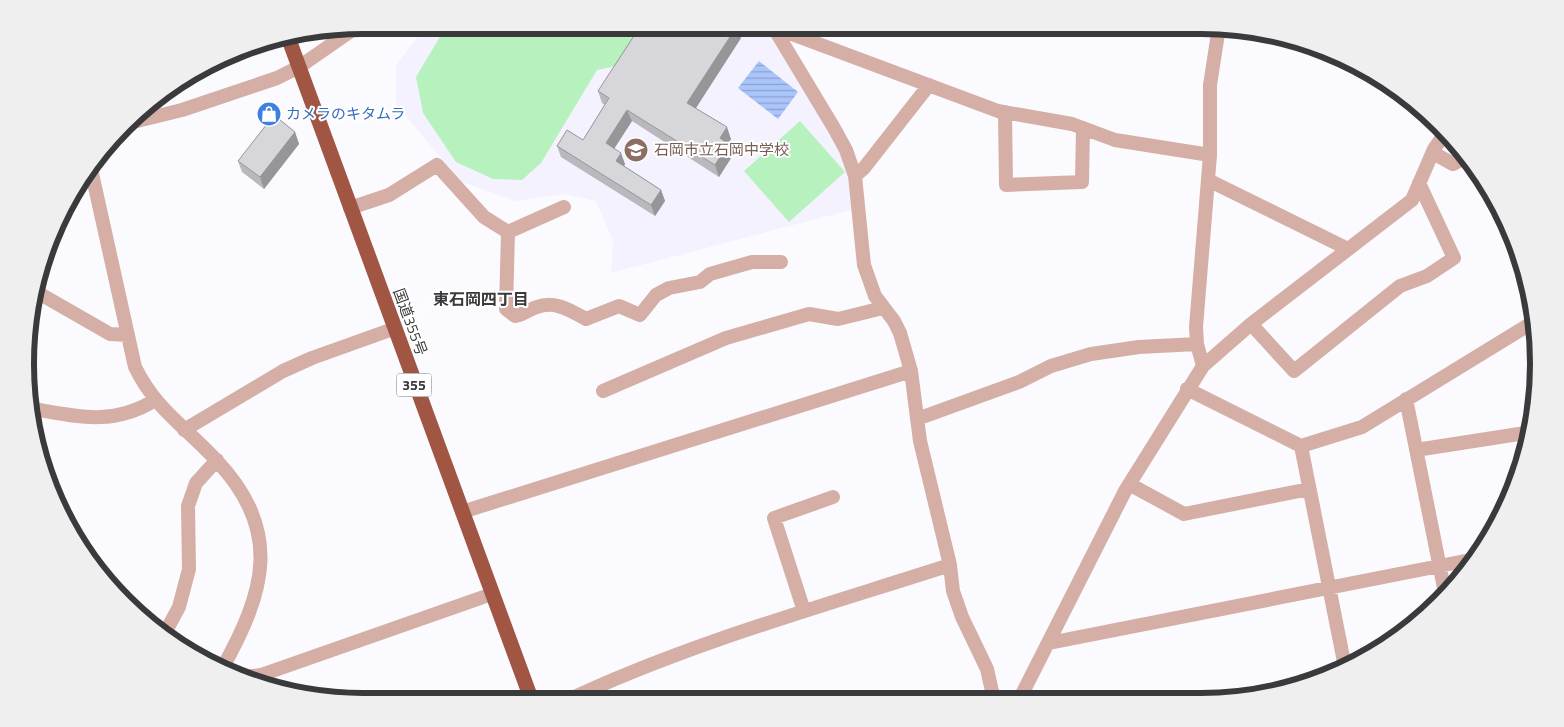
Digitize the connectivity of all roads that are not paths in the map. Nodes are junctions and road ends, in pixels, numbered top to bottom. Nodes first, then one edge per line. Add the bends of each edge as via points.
1 (346, 34) edge
2 (777, 34) edge
3 (793, 34) edge
4 (1218, 34) edge
5 (290, 42) edge
6 (299, 67) junction
7 (929, 85) junction
8 (1005, 112) junction
9 (142, 120) edge
10 (1083, 128) junction
11 (1442, 139) edge
12 (1433, 153) junction
13 (1210, 155) junction
14 (1460, 160) edge
15 (92, 175) edge
16 (855, 176) junction
17 (1208, 180) junction
18 (1419, 183) junction
19 (564, 207) dead end
20 (350, 208) junction
21 (508, 232) junction
22 (1348, 249) junction
23 (781, 262) dead end
24 (41, 295) edge
25 (883, 308) junction
26 (1251, 324) junction
27 (1528, 325) edge
28 (394, 329) junction
29 (128, 335) junction
30 (1197, 344) junction
31 (1204, 366) junction
32 (911, 371) junction
33 (603, 390) dead end
34 (1187, 390) junction
35 (1406, 399) junction
36 (155, 400) junction
37 (37, 410) edge
38 (917, 419) junction
39 (184, 430) junction
40 (1523, 433) edge
41 (1301, 446) junction
42 (1416, 450) junction
43 (217, 460) junction
44 (1129, 484) junction
45 (1309, 489) junction
46 (833, 497) dead end
47 (462, 512) junction
48 (1465, 560) edge
49 (1440, 565) junction
50 (950, 566) junction
51 (1444, 586) edge
52 (1330, 587) junction
53 (492, 594) junction
54 (804, 611) junction
55 (168, 628) edge
56 (1049, 644) junction
57 (1344, 660) edge
58 (226, 663) edge
59 (266, 678) edge
60 (529, 693) edge
61 (583, 693) edge
62 (992, 693) edge
63 (1023, 693) edge

1 - 6 street
2 - 16 street via 834,128
3 - 7 street
4 - 13 street via 1210,85
5 - 6 highway, 国道355号 / 355
6 - 9 street via 277,78 190,108
6 - 20 highway, 国道355号 / 355
7 - 8 street
7 - 16 street
8 - 10 street
8 - 10 street via 1006,184 1082,182
10 - 13 street via 1115,140
11 - 12 street
12 - 14 street via 1453,164
12 - 18 street
13 - 17 street
15 - 29 street
16 - 25 street via 864,265
17 - 22 street
17 - 30 street
18 - 22 street via 1412,200
18 - 26 street via 1454,258 1427,276 1400,286 1294,371
19 - 21 street
20 - 21 street via 389,195 437,165 484,217
20 - 28 highway, 国道355号 / 355
21 - 23 street via 506,309 515,316 522,316 537,306 554,304 586,319 619,306 640,315 656,295 669,288 700,282 710,274 752,262
22 - 26 street
24 - 29 street via 110,334
25 - 32 street via 900,333
25 - 33 street via 838,319 810,314 726,338
26 - 31 street
27 - 35 street
28 - 39 street via 283,371
28 - 47 highway, 国道355号 / 355
29 - 36 street via 135,367
30 - 31 street
30 - 38 street via 1091,354 1051,366 1019,382
31 - 34 street
32 - 38 street
32 - 47 street
34 - 41 street
34 - 44 street
35 - 41 street via 1362,427
35 - 42 street
36 - 37 street via 138,411 114,417 82,418
36 - 39 street
38 - 50 street
39 - 43 street
40 - 42 street
41 - 45 street
42 - 49 street
43 - 55 street via 196,483 188,506 189,569 179,608
43 - 58 street via 249,502 261,545 253,602
44 - 45 street via 1184,514
44 - 56 street
45 - 52 street
46 - 54 street via 774,518
47 - 53 highway, 国道355号 / 355
48 - 49 street
49 - 51 street
49 - 52 street
50 - 54 street
50 - 62 street via 962,617 987,669
52 - 56 street
52 - 57 street
53 - 59 street
53 - 60 highway, 国道355号 / 355
54 - 61 street via 616,678
56 - 63 street

